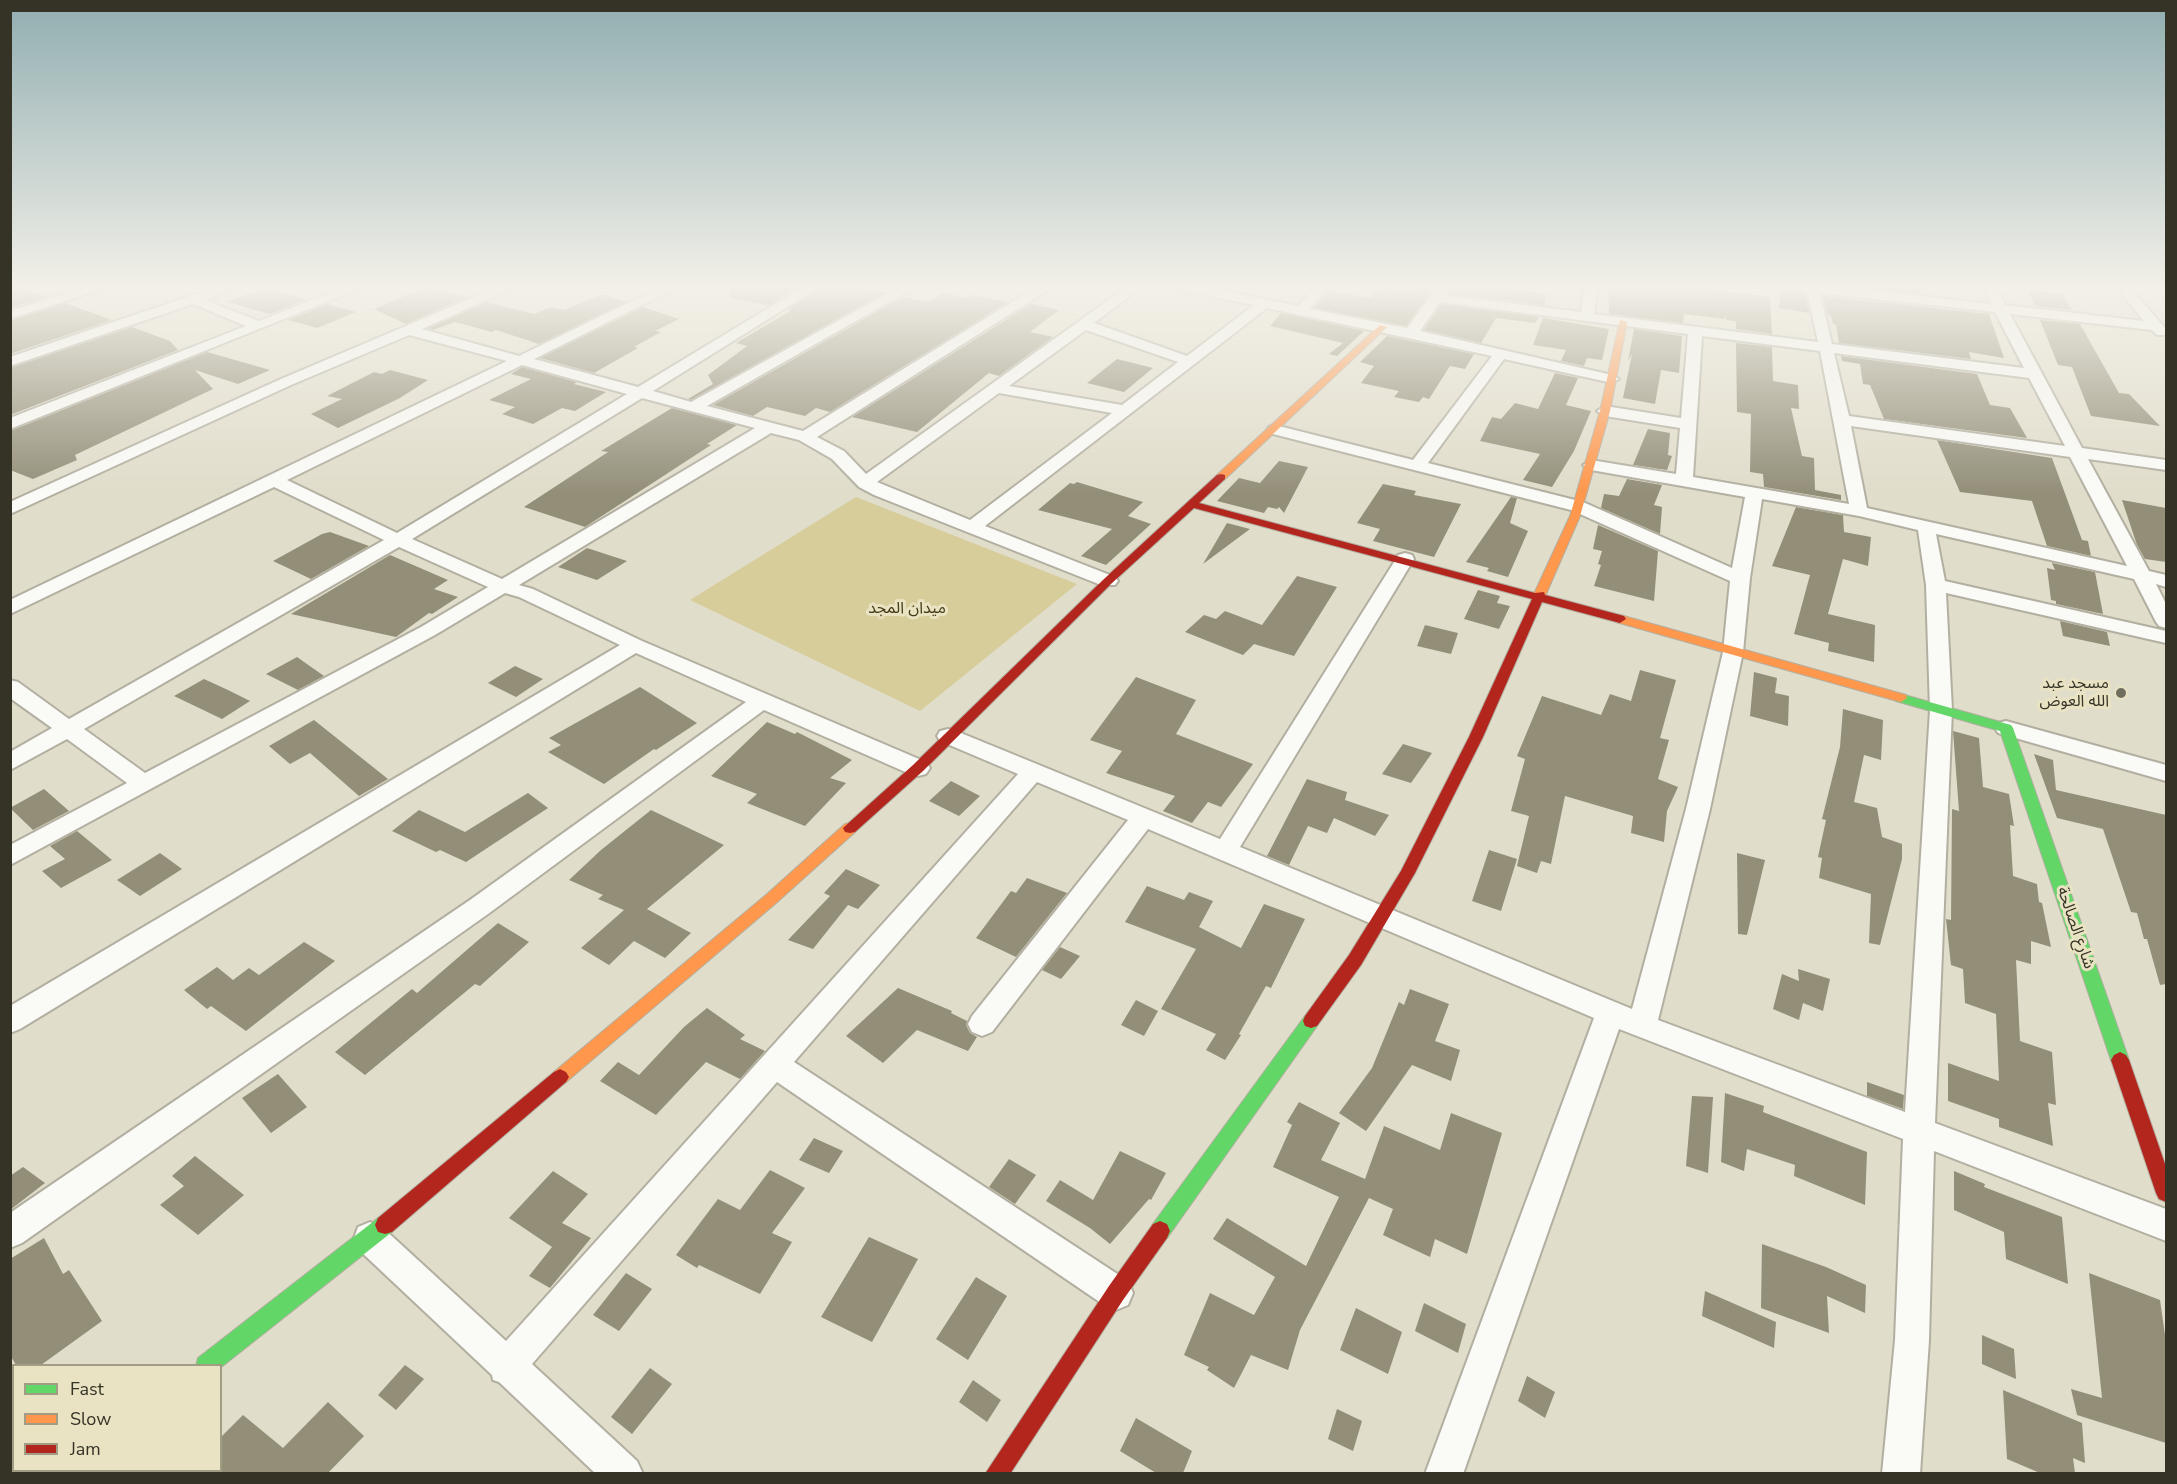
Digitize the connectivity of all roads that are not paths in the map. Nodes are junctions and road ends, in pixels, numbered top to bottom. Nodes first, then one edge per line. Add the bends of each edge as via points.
1 (30, 355) edge
2 (185, 355) edge
3 (349, 355) edge
4 (508, 355) edge
5 (531, 355) edge
6 (700, 355) edge
7 (786, 355) edge
8 (937, 355) edge
9 (1041, 355) edge
10 (1172, 355) edge
11 (1196, 355) edge
12 (1353, 355) edge
13 (1499, 355) edge
14 (1511, 355) edge
15 (1617, 355) edge
16 (1693, 355) edge
17 (1828, 355) edge
18 (1885, 355) edge
19 (2026, 355) edge
20 (523, 359) junction
21 (1188, 361) junction
22 (10, 362) edge
23 (2036, 374) junction
24 (1612, 379) junction
25 (996, 388) junction
26 (640, 391) junction
27 (695, 406) junction
28 (1123, 410) junction
29 (1605, 411) junction
30 (1842, 420) junction
31 (10, 424) edge
32 (1688, 424) junction
33 (769, 427) junction
34 (1275, 430) junction
35 (805, 437) junction
36 (2075, 453) junction
37 (1418, 465) junction
38 (1591, 465) junction
39 (2166, 465) edge
40 (274, 480) junction
41 (1684, 480) junction
42 (865, 483) junction
43 (1755, 493) junction
44 (1192, 504) junction
45 (1577, 506) junction
46 (10, 508) edge
47 (1859, 512) junction
48 (1926, 526) junction
49 (972, 527) junction
50 (398, 540) junction
51 (1405, 559) junction
52 (2142, 575) junction
53 (1740, 578) junction
54 (1108, 581) junction
55 (2166, 581) edge
56 (1936, 585) junction
57 (505, 587) junction
58 (1540, 596) junction
59 (10, 608) edge
60 (2166, 622) edge
61 (2166, 637) edge
62 (635, 645) junction
63 (1733, 652) junction
64 (10, 687) edge
65 (763, 700) junction
66 (1941, 710) junction
67 (70, 728) junction
68 (2006, 728) junction
69 (948, 736) junction
70 (10, 762) edge
71 (918, 768) junction
72 (1033, 772) junction
73 (2166, 773) edge
74 (144, 784) junction
75 (1143, 818) junction
76 (1225, 851) junction
77 (10, 856) edge
78 (1383, 916) junction
79 (1610, 1013) junction
80 (10, 1021) edge
81 (982, 1024) dead end
82 (1642, 1026) junction
83 (773, 1064) junction
84 (1919, 1131) junction
85 (2166, 1193) edge
86 (2166, 1225) edge
87 (10, 1232) edge
88 (370, 1238) junction
89 (1116, 1293) junction
90 (207, 1364) edge
91 (506, 1366) junction
92 (624, 1473) edge
93 (996, 1473) edge
94 (1444, 1473) edge
95 (1901, 1473) edge

1 - 22 street
2 - 31 street
3 - 46 street
4 - 20 street
5 - 20 street
6 - 26 street
7 - 27 street
8 - 35 street
9 - 25 street
10 - 21 street
11 - 21 street
12 - 34 street
13 - 37 street
14 - 24 street
15 - 24 street
16 - 32 street
17 - 30 street
18 - 23 street
19 - 23 street
20 - 26 street
20 - 40 street
21 - 28 street
23 - 36 street
24 - 29 street
25 - 28 street
25 - 42 street
26 - 27 street
26 - 50 street
27 - 33 street
28 - 49 street
29 - 32 street
29 - 38 street
30 - 36 street
30 - 47 street
32 - 41 street
33 - 35 street
33 - 57 street
34 - 37 street
34 - 44 street
35 - 42 street via 838,455
36 - 39 street
36 - 52 street
37 - 45 street
38 - 41 street
38 - 45 street
40 - 50 street
40 - 59 street
41 - 43 street
42 - 49 street
43 - 47 street
43 - 53 street
44 - 51 street
44 - 54 street
45 - 53 street
45 - 58 street
47 - 48 street
48 - 52 street
48 - 56 street
49 - 54 street
50 - 57 street
50 - 67 street
51 - 58 street
51 - 76 street
52 - 55 street
52 - 60 street
53 - 63 street
54 - 69 street
56 - 61 street
56 - 66 street
57 - 62 street via 526,593
57 - 74 street
58 - 63 street
58 - 78 street via 1476,737
62 - 65 street
62 - 80 street
63 - 66 street
63 - 82 street via 1698,809
64 - 67 street
65 - 71 street
65 - 87 street via 479,907
66 - 68 street
66 - 84 street
67 - 70 street
67 - 74 street
68 - 73 street
68 - 85 street, شارع الصالحة
69 - 71 street
69 - 72 street
71 - 88 street via 771,899
72 - 75 street
72 - 83 street
74 - 77 street
75 - 76 street
75 - 81 street
76 - 78 street
78 - 79 street
78 - 89 street
79 - 82 street
79 - 94 street
82 - 84 street
83 - 89 street
83 - 91 street
84 - 86 street
84 - 95 street via 1912,1340
88 - 90 street
88 - 91 street
89 - 93 street
91 - 92 street

